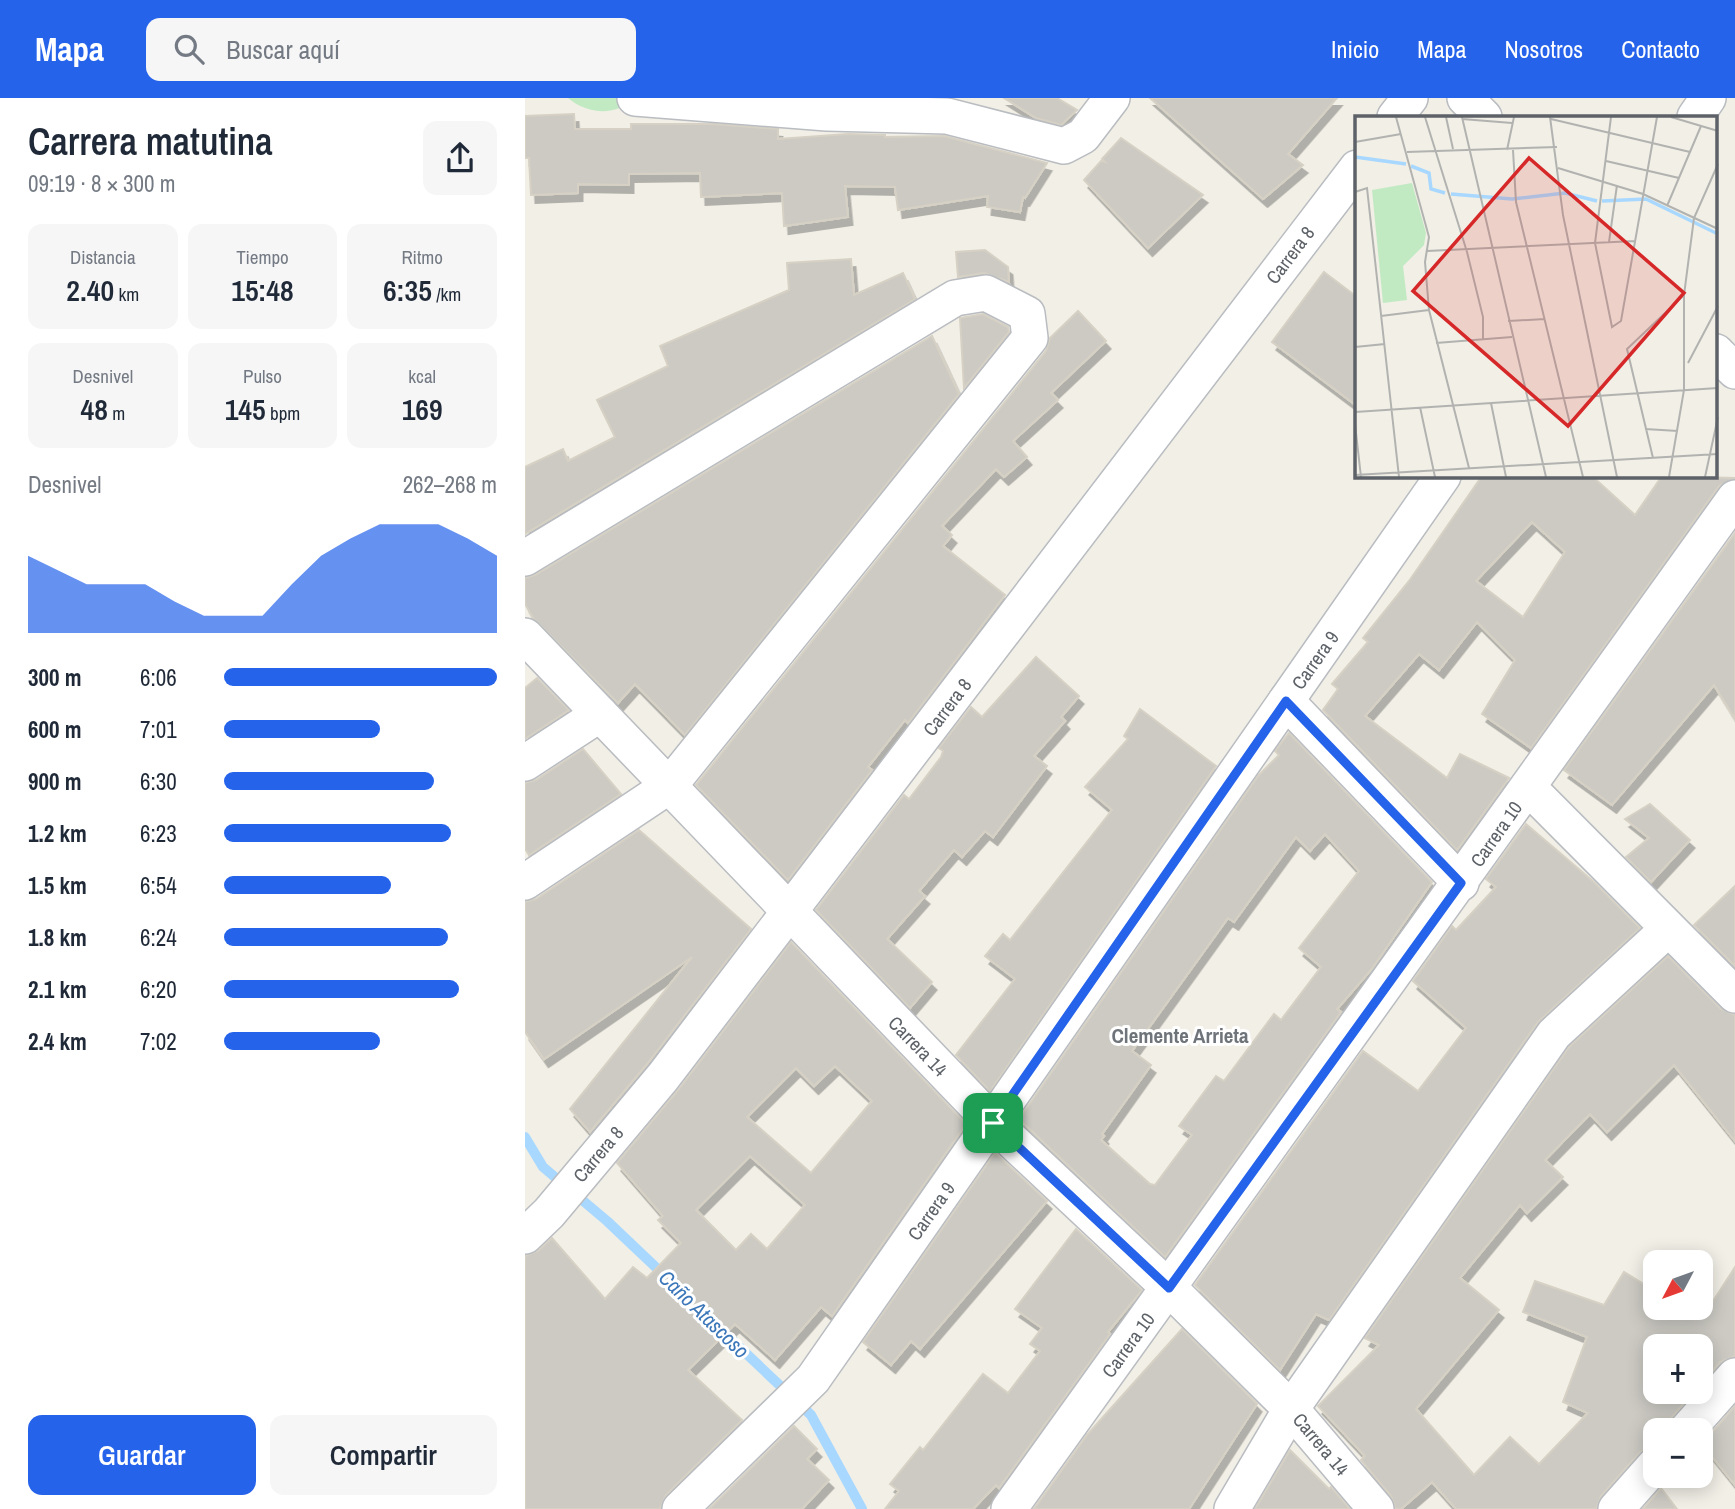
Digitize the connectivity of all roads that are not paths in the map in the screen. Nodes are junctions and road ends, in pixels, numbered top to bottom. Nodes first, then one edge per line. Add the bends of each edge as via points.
1 (635, 98) edge
2 (1112, 98) edge
3 (1410, 98) edge
4 (1465, 98) edge
5 (1708, 98) edge
6 (1396, 116) edge
7 (1483, 116) edge
8 (1696, 116) edge
9 (1355, 171) edge
10 (1717, 353) edge
11 (1735, 371) edge
12 (1442, 478) edge
13 (1735, 498) edge
14 (525, 558) edge
15 (525, 636) edge
16 (1286, 701) junction
17 (600, 714) junction
18 (525, 763) edge
19 (669, 786) junction
20 (1528, 787) junction
21 (525, 882) edge
22 (1461, 883) junction
23 (790, 913) junction
24 (1668, 929) junction
25 (1735, 995) edge
26 (993, 1123) junction
27 (537, 1225) edge
28 (1169, 1288) junction
29 (1735, 1376) edge
30 (1291, 1409) junction
31 (1698, 1418) edge
32 (1643, 1479) edge
33 (680, 1509) edge
34 (1009, 1509) edge
35 (1232, 1509) edge
36 (1376, 1509) edge
37 (1616, 1509) edge

1 - 2 street via 827,113 947,116 1064,146 1083,136
3 - 6 street
4 - 7 street
5 - 8 street
9 - 23 street, Carrera 8
10 - 11 street
12 - 16 street, Carrera 9
13 - 20 street, Carrera 10
14 - 19 street via 955,298 986,293 1027,314 1030,338
15 - 17 street, Carrera 14
16 - 22 street
16 - 26 street, Carrera 9
17 - 18 street
17 - 19 street, Carrera 14
19 - 21 street
19 - 23 street, Carrera 14
20 - 22 street, Carrera 10
20 - 24 street
22 - 28 street, Carrera 10
23 - 26 street, Carrera 14
23 - 27 street, Carrera 8 via 663,1077
24 - 25 street
24 - 30 street via 1554,1034
26 - 28 street, Carrera 14
26 - 33 street, Carrera 9 via 813,1379
28 - 30 street, Carrera 14
28 - 34 street, Carrera 10
29 - 31 street
30 - 35 street
30 - 36 street, Carrera 14
32 - 37 street

